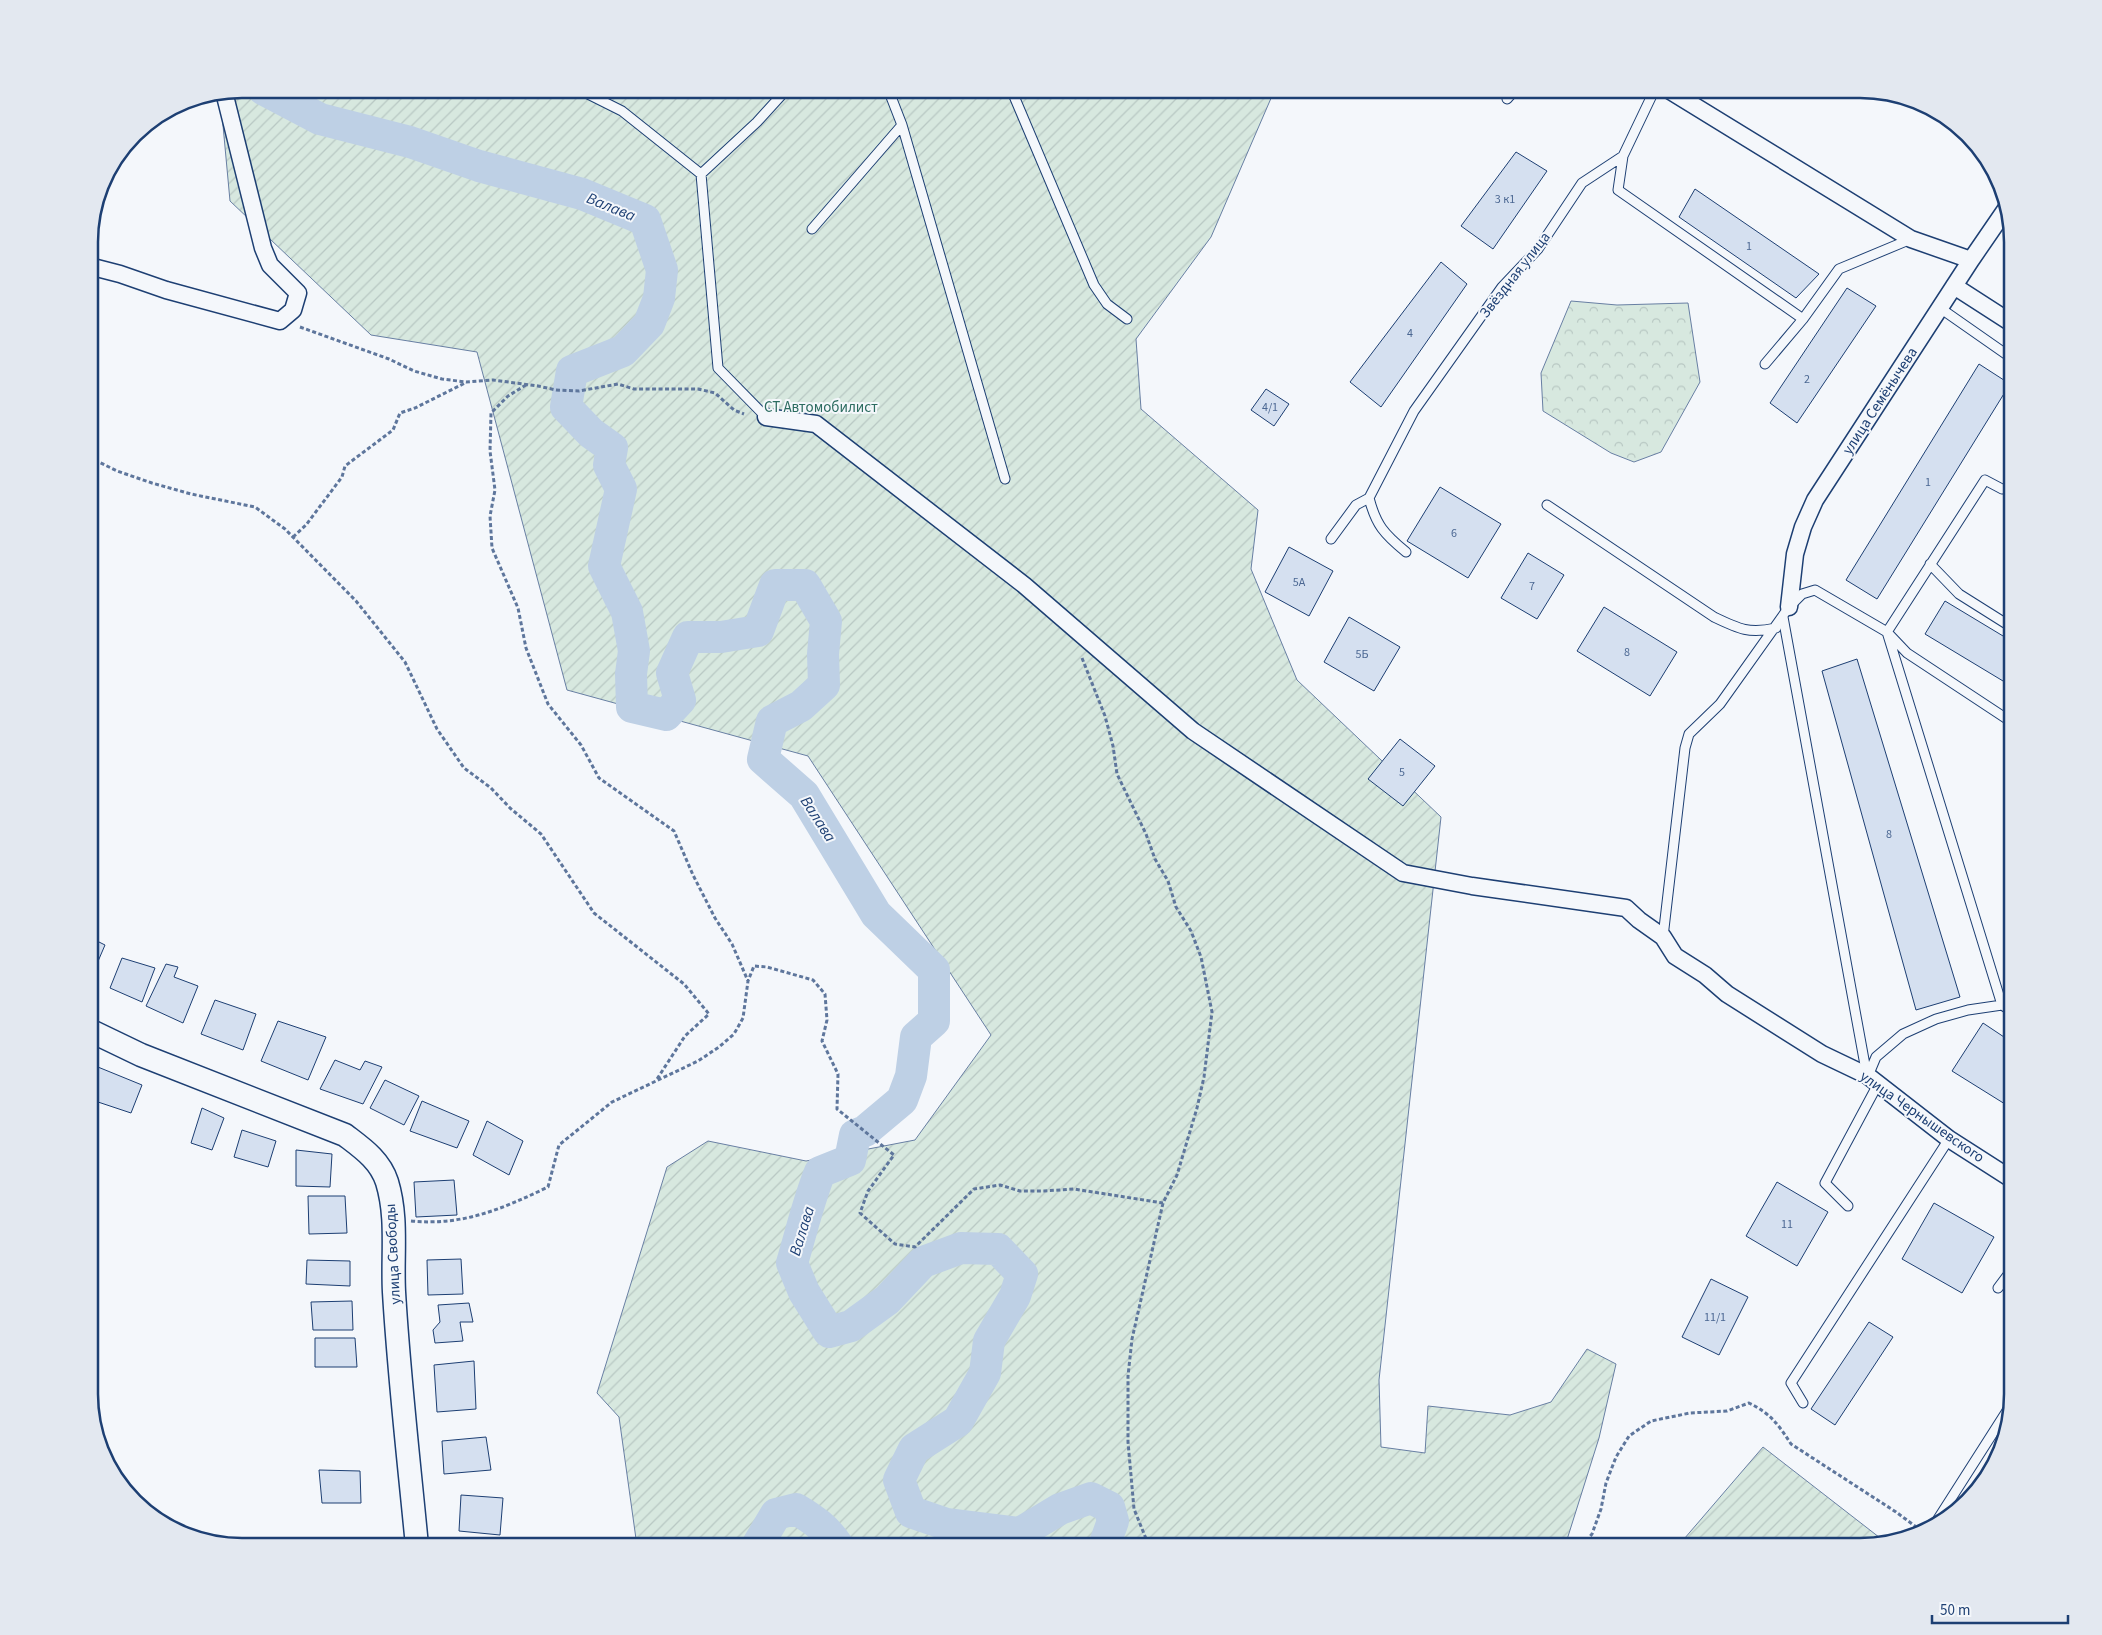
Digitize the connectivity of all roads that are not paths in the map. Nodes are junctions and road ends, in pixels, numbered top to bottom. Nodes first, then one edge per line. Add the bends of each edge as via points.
1 (594, 97) edge
2 (780, 97) edge
3 (891, 97) edge
4 (1014, 97) edge
5 (1651, 97) edge
6 (1679, 97) edge
7 (226, 99) edge
8 (902, 125) junction
9 (1623, 156) junction
10 (700, 174) junction
11 (2002, 215) edge
12 (812, 229) dead end
13 (1911, 239) junction
14 (1970, 260) junction
15 (98, 268) edge
16 (1954, 286) junction
17 (1940, 308) junction
18 (2004, 318) edge
19 (1127, 319) dead end
20 (1803, 319) junction
21 (2004, 353) edge
22 (1765, 364) dead end
23 (766, 417) joint
24 (1005, 479) dead end
25 (2002, 489) dead end
26 (1369, 498) junction
27 (1547, 505) dead end
28 (1331, 539) dead end
29 (1406, 552) dead end
30 (1930, 564) junction
31 (1786, 612) junction
32 (2004, 622) edge
33 (1776, 628) junction
34 (1887, 632) junction
35 (2004, 717) edge
36 (1663, 937) junction
37 (2002, 1005) joint
38 (98, 1034) edge
39 (1873, 1080) junction
40 (1949, 1139) junction
41 (2004, 1174) edge
42 (1848, 1206) dead end
43 (2004, 1280) edge
44 (1998, 1288) dead end
45 (1803, 1403) dead end
46 (2002, 1419) edge
47 (1943, 1512) edge
48 (416, 1538) edge

1 - 10 lane via 622,111
2 - 10 lane via 758,122
3 - 8 lane
4 - 19 lane via 1094,285 1107,304
5 - 9 lane
6 - 13 street
7 - 15 street via 263,248 270,265 298,293 293,310 280,321
8 - 12 lane
8 - 24 lane
9 - 20 lane via 1618,190
9 - 26 lane, Звёздная улица via 1582,183 1538,249 1502,287 1414,411
10 - 23 lane via 718,368
11 - 14 street, улица Семёнычева
13 - 14 street
13 - 20 lane via 1839,269
14 - 16 street, улица Семёнычева
16 - 17 street, улица Семёнычева
16 - 18 street
17 - 21 lane
17 - 31 street, улица Семёнычева via 1815,500 1795,554
20 - 22 lane
23 - 36 street via 816,424 1024,585 1193,731 1404,872 1472,886 1626,908
25 - 30 lane via 1985,480
26 - 28 lane via 1356,505
26 - 29 lane via 1374,518 1386,536
27 - 33 lane via 1714,617 1737,628 1757,632
30 - 32 lane via 1959,594
30 - 34 lane
31 - 33 lane
31 - 34 lane via 1802,594 1815,590
31 - 39 lane
33 - 36 lane via 1720,704 1689,734
34 - 35 lane via 1907,653
34 - 37 lane
36 - 39 street, улица Чернышевского via 1675,956 1706,975 1727,994 1822,1054
37 - 39 lane via 1936,1019 1903,1034 1876,1057
38 - 48 main road, улица Свободы via 140,1055 345,1135 372,1155 387,1180 393,1219 394,1290
39 - 40 street, улица Чернышевского
39 - 42 lane via 1825,1182
40 - 41 street, улица Чернышевского
40 - 45 lane via 1791,1383
43 - 44 lane
46 - 47 lane

